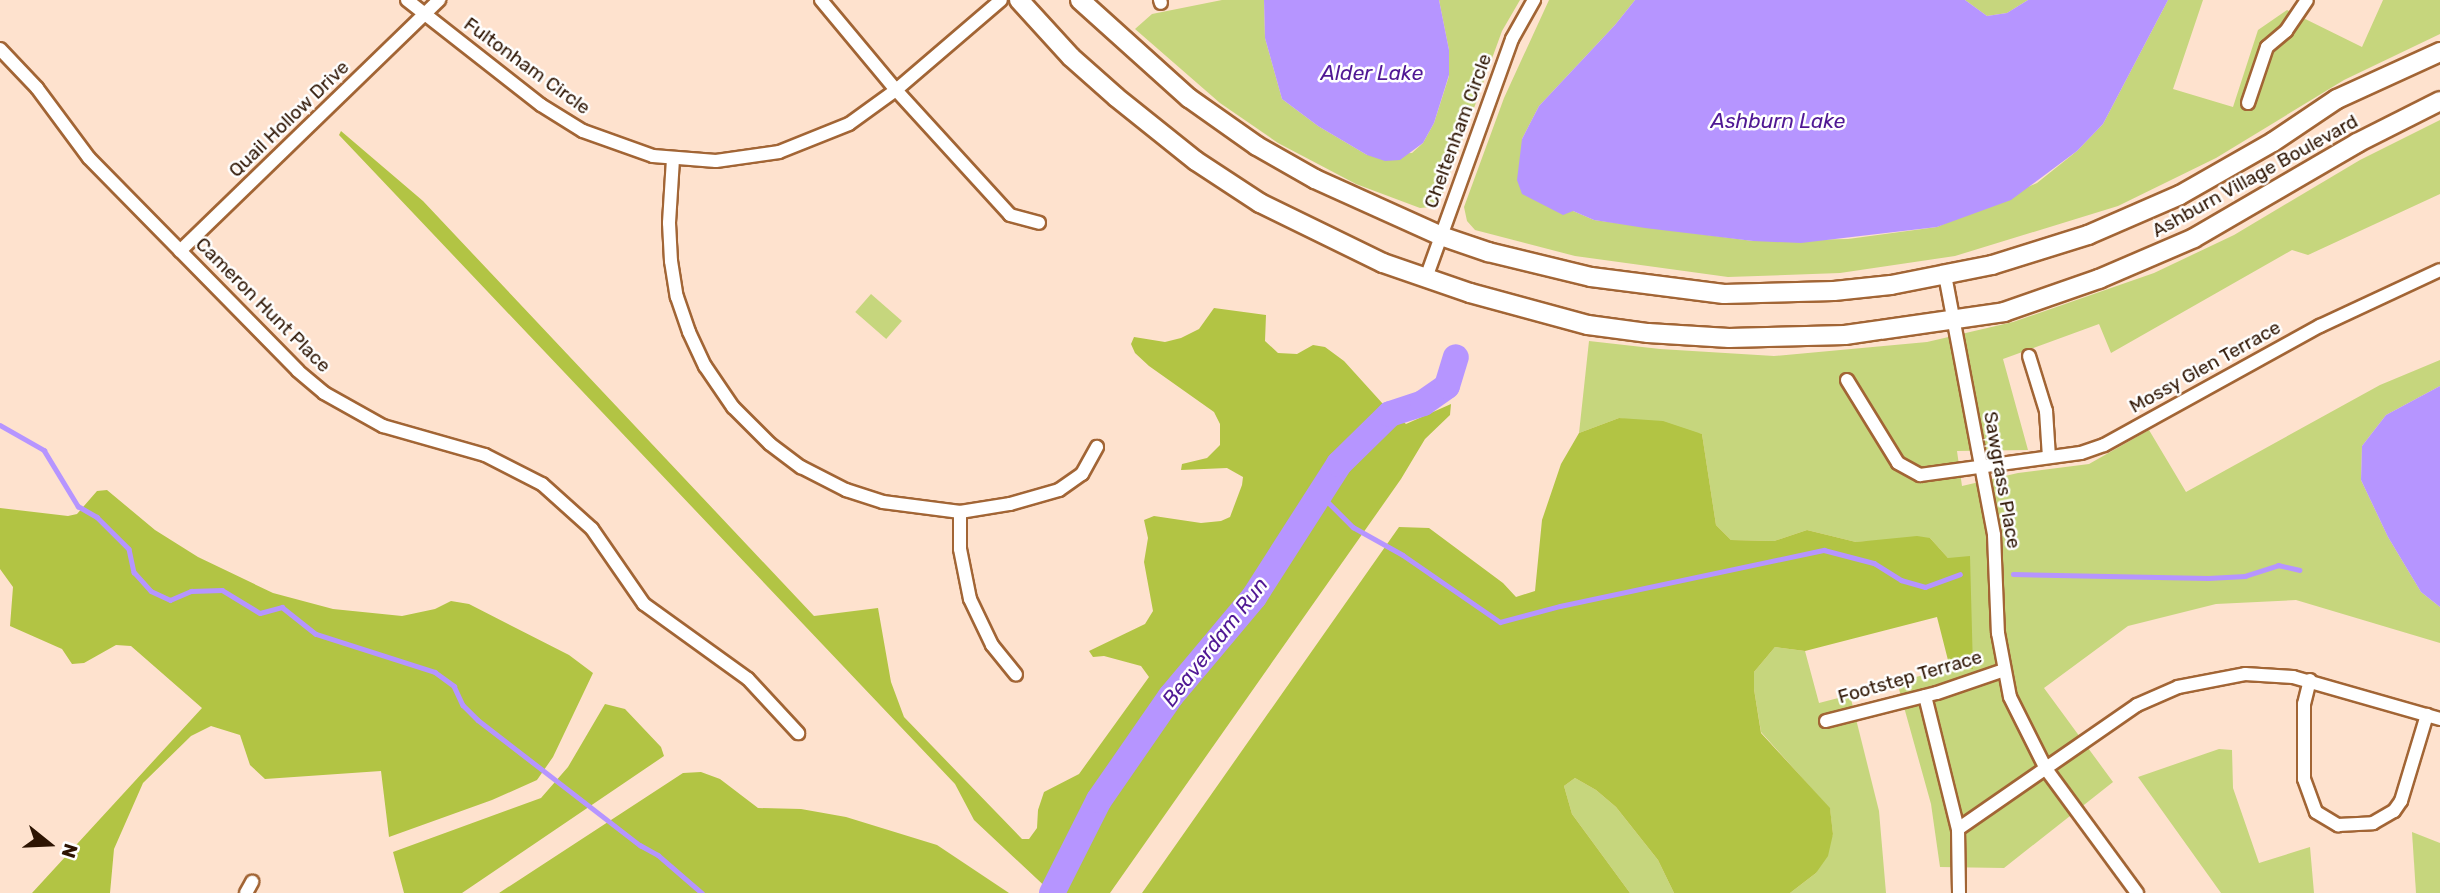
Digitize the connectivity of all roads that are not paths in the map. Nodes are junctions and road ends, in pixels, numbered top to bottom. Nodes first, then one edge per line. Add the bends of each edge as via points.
1 (407, 0) edge
2 (439, 0) edge
3 (821, 0) edge
4 (1001, 0) edge
5 (1018, 0) edge
6 (1080, 0) edge
7 (1534, 0) edge
8 (2307, 0) edge
9 (425, 14) junction
10 (0, 49) edge
11 (2440, 52) edge
12 (896, 90) junction
13 (2440, 101) edge
14 (2248, 103) dead end
15 (673, 159) junction
16 (1039, 223) dead end
17 (1441, 236) junction
18 (180, 251) junction
19 (2440, 270) edge
20 (1945, 275) junction
21 (1426, 278) junction
22 (1955, 319) junction
23 (2029, 356) dead end
24 (1847, 380) dead end
25 (1097, 447) dead end
26 (2049, 457) junction
27 (1979, 464) junction
28 (960, 512) junction
29 (2004, 670) junction
30 (1016, 676) dead end
31 (2309, 680) junction
32 (1925, 696) junction
33 (2434, 717) edge
34 (1826, 721) dead end
35 (798, 733) dead end
36 (2046, 769) junction
37 (1958, 829) junction
38 (1959, 893) edge
39 (2137, 893) edge

1 - 9 street, Fultonham Circle
2 - 9 street, Quail Hollow Drive
3 - 12 street
4 - 12 street, Fultonham Circle
5 - 21 main road, Ashburn Village Boulevard via 1071,57 1196,161 1260,203 1327,238
6 - 17 main road, Ashburn Village Boulevard via 1170,82 1257,146 1315,179
7 - 17 street, Cheltenham Circle via 1512,39
8 - 14 street via 2287,31 2267,47
9 - 15 street, Fultonham Circle via 562,119 606,141
9 - 18 street, Quail Hollow Drive
10 - 18 street, Cameron Hunt Place via 37,88 89,158
11 - 20 main road, Ashburn Village Boulevard via 2337,99 2225,171 2134,216 1992,265
12 - 15 street, Fultonham Circle via 849,124 803,145 753,158
12 - 16 street via 1010,215
13 - 22 main road, Ashburn Village Boulevard via 2146,260 2004,312
15 - 28 street via 669,223 677,297 705,366 733,407 770,444 835,485 883,502
17 - 20 main road, Ashburn Village Boulevard via 1591,277 1724,293 1834,290
17 - 21 street, Cheltenham Circle
18 - 35 street, Cameron Hunt Place via 298,371 344,405 393,430 485,455 559,498 592,529 644,604 748,679
19 - 26 street, Mossy Glen Terrace via 2320,326 2104,445
20 - 22 street, Sawgrass Place
21 - 22 main road, Ashburn Village Boulevard via 1538,313 1648,332 1788,338
22 - 27 street, Sawgrass Place
23 - 26 street via 2046,411
24 - 27 street, Mossy Glen Terrace via 1898,463 1908,471 1932,475
25 - 28 street via 1082,474 1059,489 1010,505
26 - 27 street, Mossy Glen Terrace
27 - 29 street, Sawgrass Place via 1994,535
28 - 30 street via 960,549 970,599 992,645
29 - 32 street, Footstep Terrace
29 - 36 street, Sawgrass Place via 2020,720
31 - 33 street
31 - 33 street via 2304,704 2304,779 2316,812 2338,825 2373,823 2394,811
31 - 36 street via 2245,674 2167,690 2137,705
32 - 34 street, Footstep Terrace
32 - 37 street
36 - 37 street
36 - 39 street, Sawgrass Place
37 - 38 street

